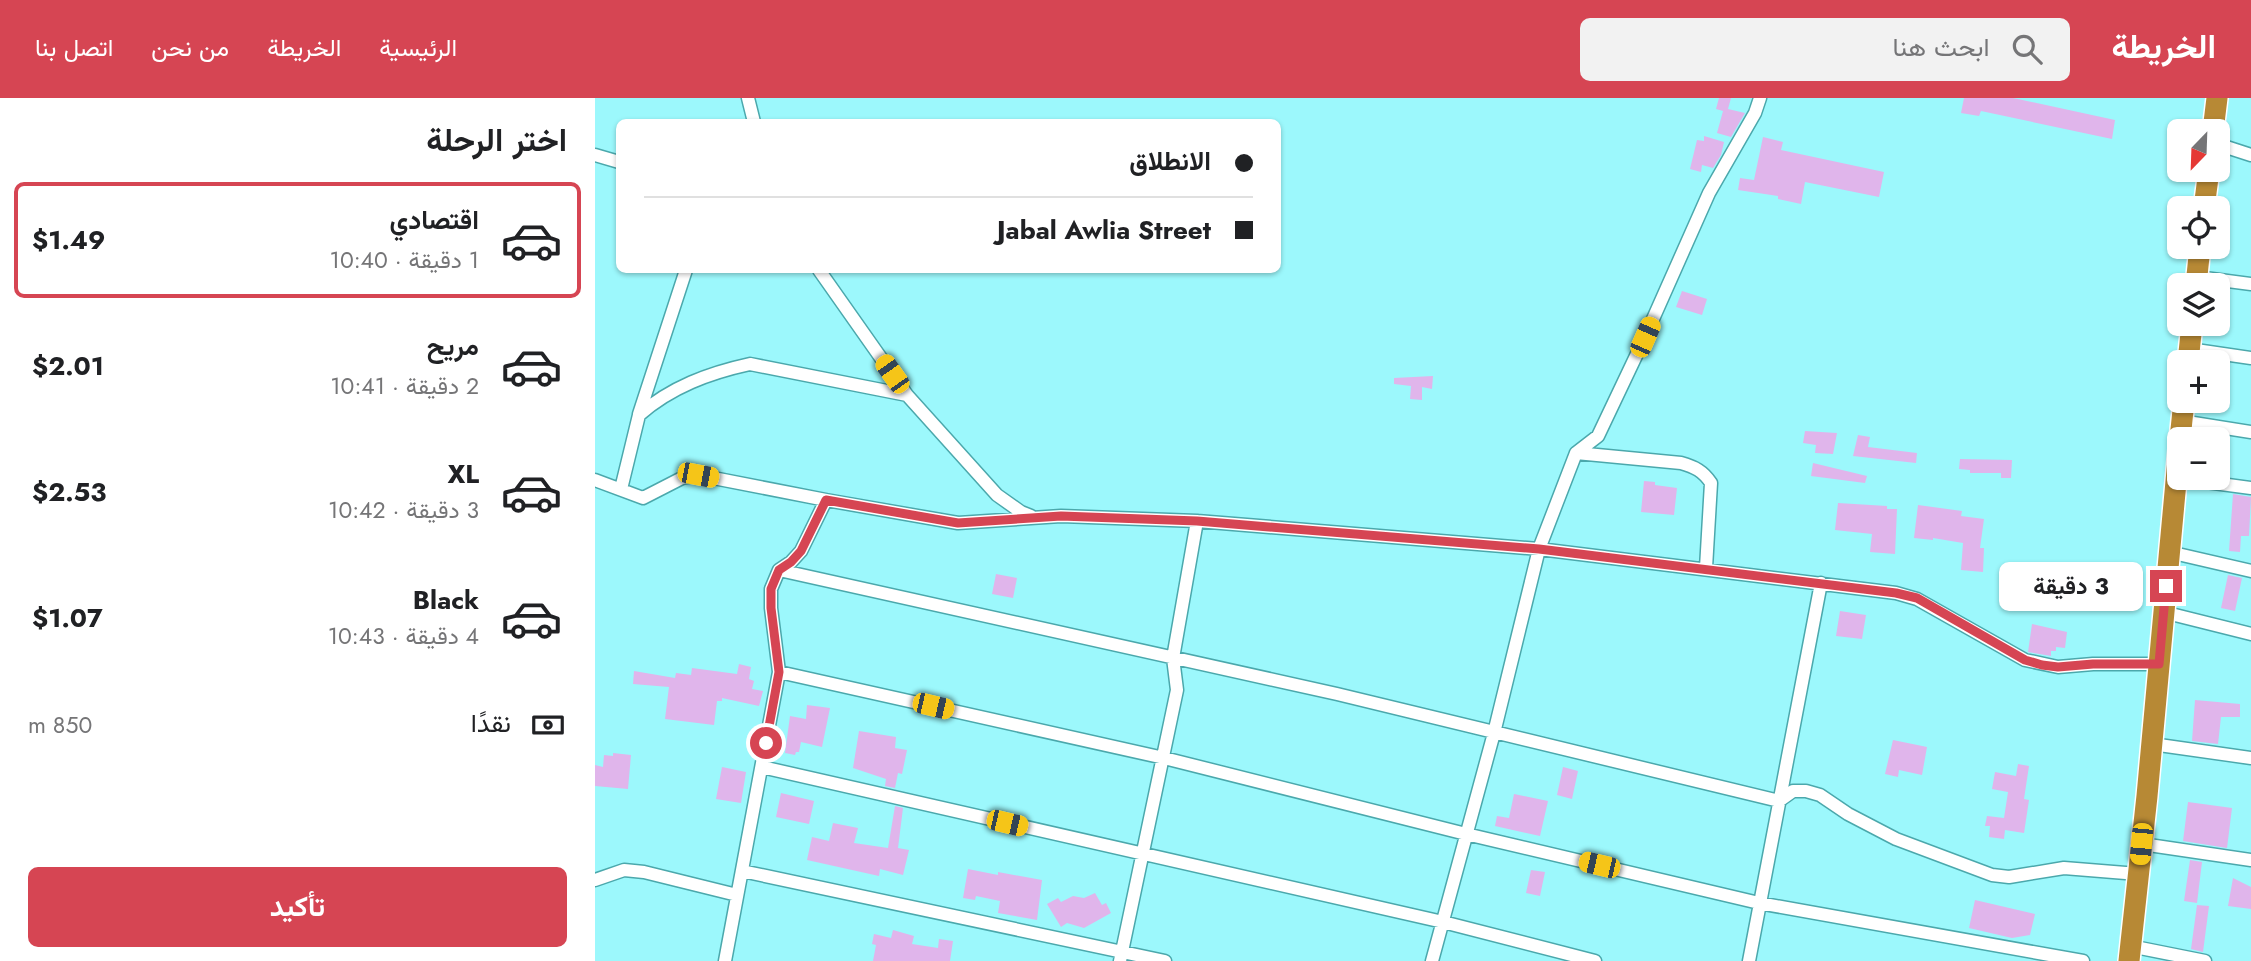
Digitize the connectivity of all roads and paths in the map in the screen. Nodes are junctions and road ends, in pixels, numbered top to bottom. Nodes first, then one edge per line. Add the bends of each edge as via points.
1 (748, 98) edge
2 (1760, 98) edge
3 (2217, 98) edge
4 (753, 119) edge
5 (2214, 119) edge
6 (2230, 148) edge
7 (595, 155) edge
8 (2251, 155) edge
9 (616, 161) edge
10 (685, 273) edge
11 (821, 273) edge
12 (2230, 283) edge
13 (2251, 284) edge
14 (2230, 357) edge
15 (2251, 358) edge
16 (907, 396) junction
17 (639, 415) junction
18 (2182, 420) edge
19 (2251, 432) edge
20 (1576, 453) junction
21 (595, 480) edge
22 (2230, 485) edge
23 (2251, 488) edge
24 (621, 489) junction
25 (2175, 490) edge
26 (826, 500) junction
27 (1035, 517) junction
28 (1197, 521) junction
29 (1539, 549) junction
30 (2169, 552) junction
31 (1706, 568) junction
32 (779, 570) junction
33 (2251, 570) edge
34 (1821, 583) junction
35 (2163, 612) junction
36 (2251, 634) edge
37 (1173, 658) junction
38 (2159, 664) junction
39 (779, 672) junction
40 (1494, 733) junction
41 (2151, 744) junction
42 (1164, 758) junction
43 (2251, 758) edge
44 (762, 767) junction
45 (1779, 801) junction
46 (1466, 834) junction
47 (2141, 844) junction
48 (1143, 854) junction
49 (2251, 860) edge
50 (742, 871) junction
51 (2139, 874) junction
52 (595, 880) edge
53 (737, 895) junction
54 (1759, 903) junction
55 (1443, 922) junction
56 (2129, 953) edge
57 (1121, 956) edge
58 (725, 961) edge
59 (1165, 961) edge
60 (1432, 961) edge
61 (1595, 961) edge
62 (1749, 961) edge
63 (2083, 961) edge
64 (2205, 961) edge

1 - 4 street
2 - 20 street via 1709,193 1598,436
3 - 5 highway
6 - 8 street
7 - 9 street
10 - 17 street
11 - 16 street
12 - 13 street
14 - 15 street
16 - 17 street via 750,365 677,388
16 - 27 street via 997,495
17 - 24 street
18 - 19 street
20 - 29 street
20 - 31 street via 1681,463 1705,474 1711,484
21 - 24 street
22 - 23 street
24 - 26 street via 647,497 682,478 698,475
25 - 30 highway
26 - 27 street via 958,523
26 - 32 street via 801,551
27 - 28 street
28 - 29 street
28 - 37 street
29 - 31 street
29 - 40 street
30 - 33 street
30 - 35 highway
31 - 34 street
32 - 37 street
32 - 39 street via 771,589
34 - 38 street via 1917,598 2025,660 2042,665
34 - 45 street
35 - 36 street
35 - 38 highway
37 - 40 street
37 - 42 street via 1177,690
38 - 41 highway
39 - 42 street
39 - 44 street
40 - 45 street
40 - 46 street
41 - 43 street
41 - 47 highway
42 - 46 street
42 - 48 street
44 - 48 street
44 - 50 street
45 - 51 street via 1807,790 1896,839 1992,875 2009,877 2064,868
45 - 54 street
46 - 54 street
46 - 55 street
47 - 49 street
47 - 51 highway
48 - 55 street
48 - 57 street
50 - 53 street
50 - 57 street
51 - 56 highway
52 - 53 street via 624,870 644,872
53 - 58 street
54 - 62 street
54 - 63 street
55 - 60 street
55 - 61 street
56 - 64 street
57 - 59 street

